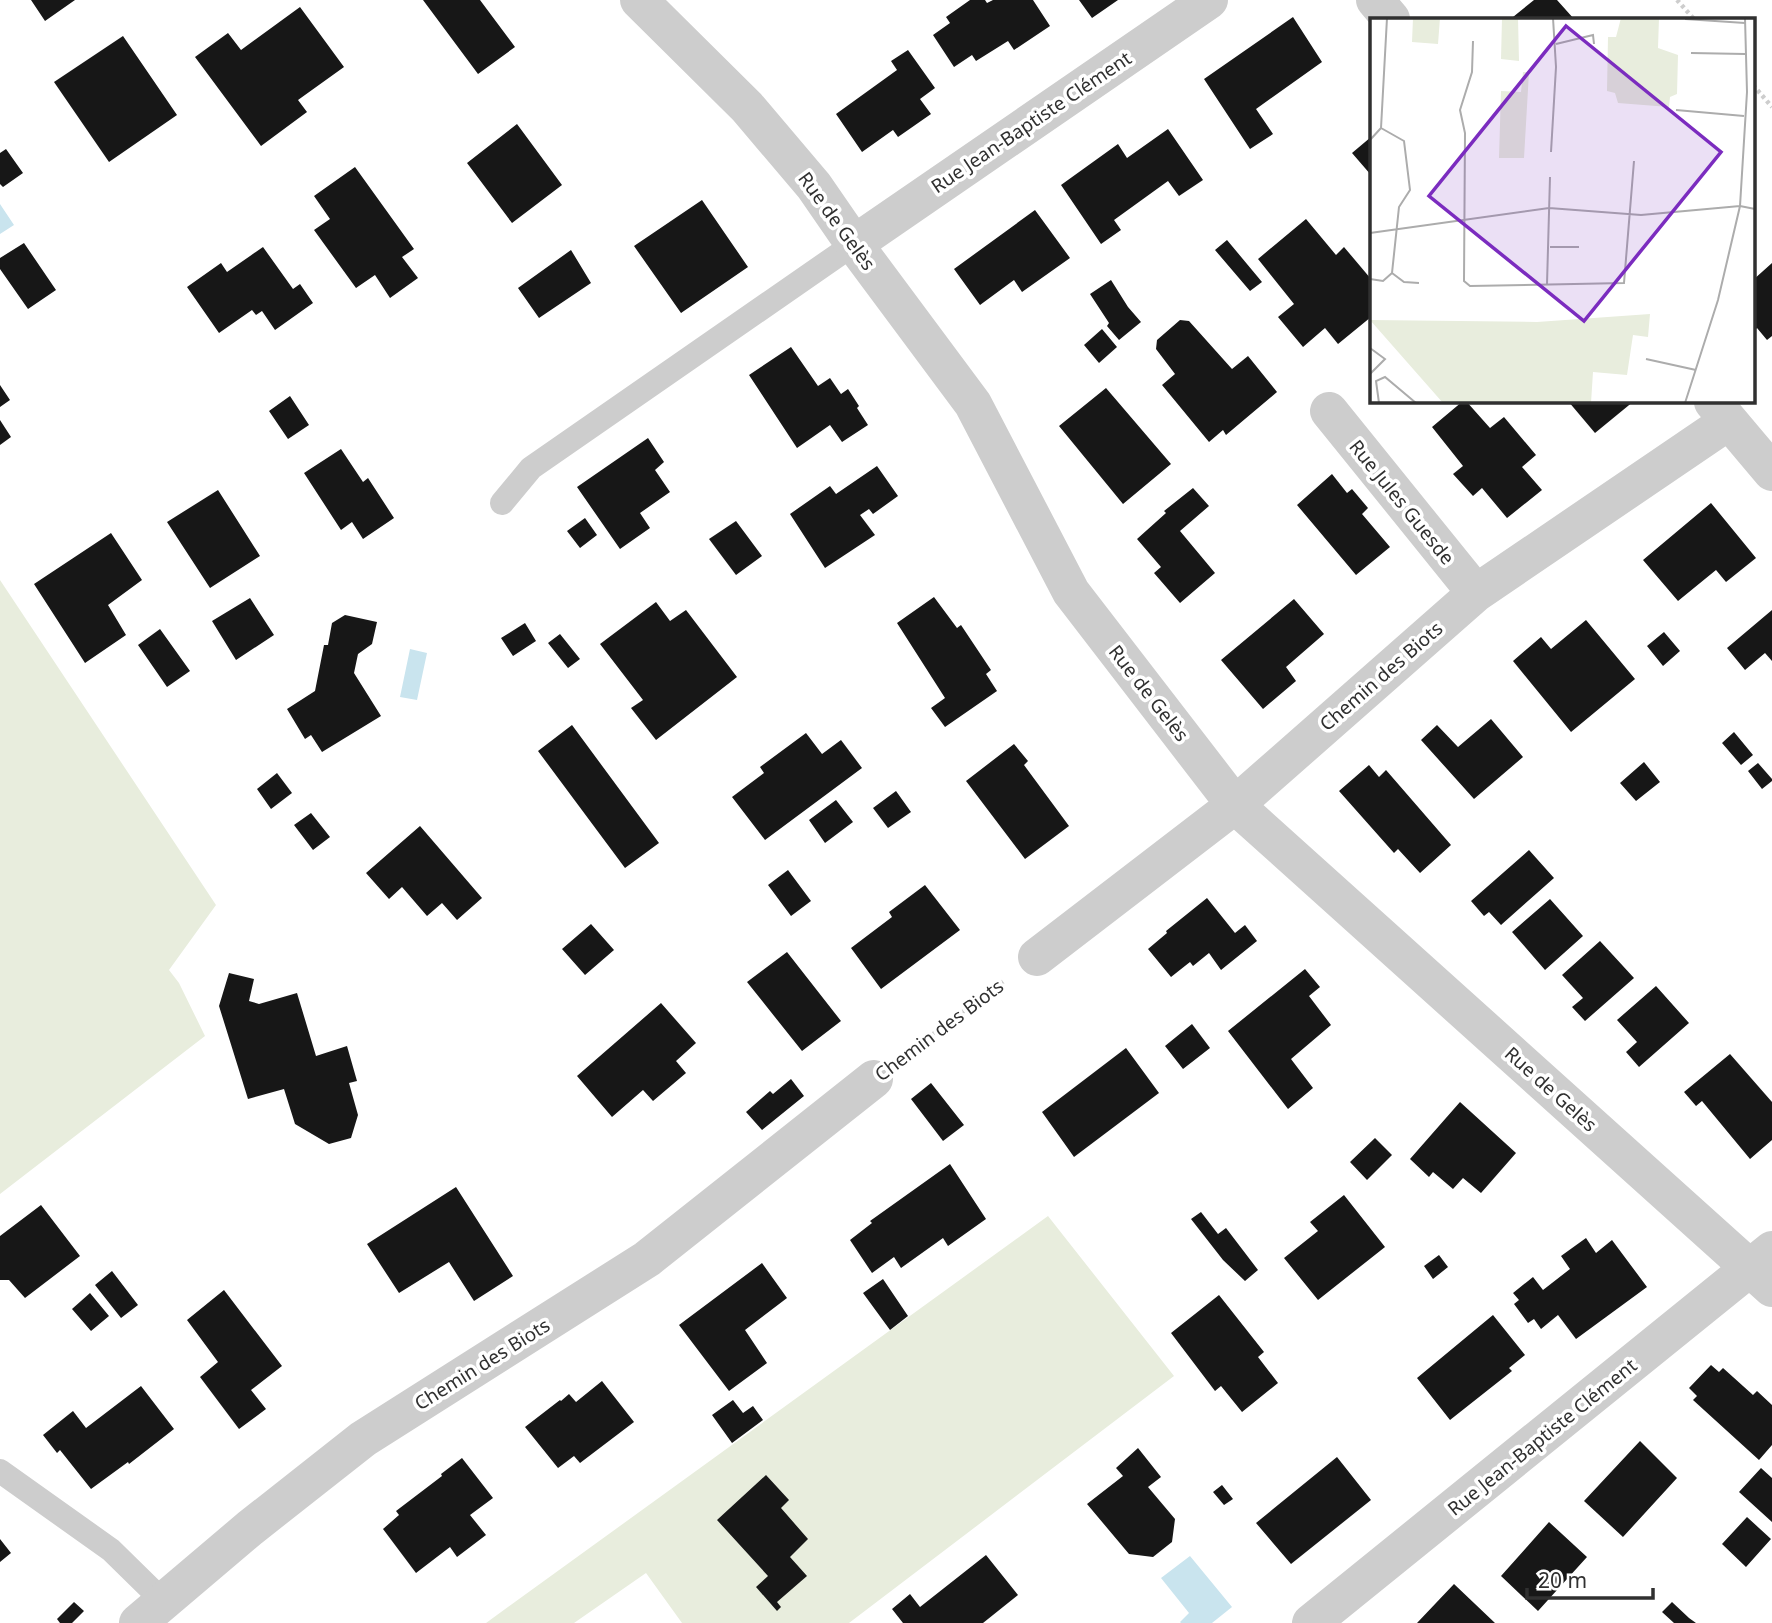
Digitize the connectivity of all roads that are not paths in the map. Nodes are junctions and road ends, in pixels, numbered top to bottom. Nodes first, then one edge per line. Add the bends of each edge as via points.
1 (639, 0) edge
2 (1209, 0) edge
3 (1375, 0) edge
4 (1390, 18) edge
5 (854, 244) junction
6 (1329, 411) dead end
7 (1720, 411) edge
8 (1772, 472) edge
9 (502, 503) dead end
10 (1476, 593) junction
11 (1235, 805) junction
12 (1037, 957) road end
13 (874, 1079) road end
14 (1765, 1269) edge
15 (0, 1471) edge
16 (150, 1612) edge
17 (1311, 1623) edge

1 - 5 street, Rue de Gelès via 747,107 814,186
2 - 5 street, Rue Jean-Baptiste Clément
3 - 4 street
5 - 9 lane via 531,468
5 - 11 street, Rue de Gelès via 973,404 1072,592
6 - 10 street, Rue Jules Guesde
7 - 8 street
7 - 10 street, Chemin des Biots
10 - 11 street, Chemin des Biots
11 - 12 street, Chemin des Biots
11 - 14 street, Rue de Gelès
13 - 16 street, Chemin des Biots via 647,1259 363,1439
14 - 17 street, Rue Jean-Baptiste Clément
15 - 16 lane via 111,1550

